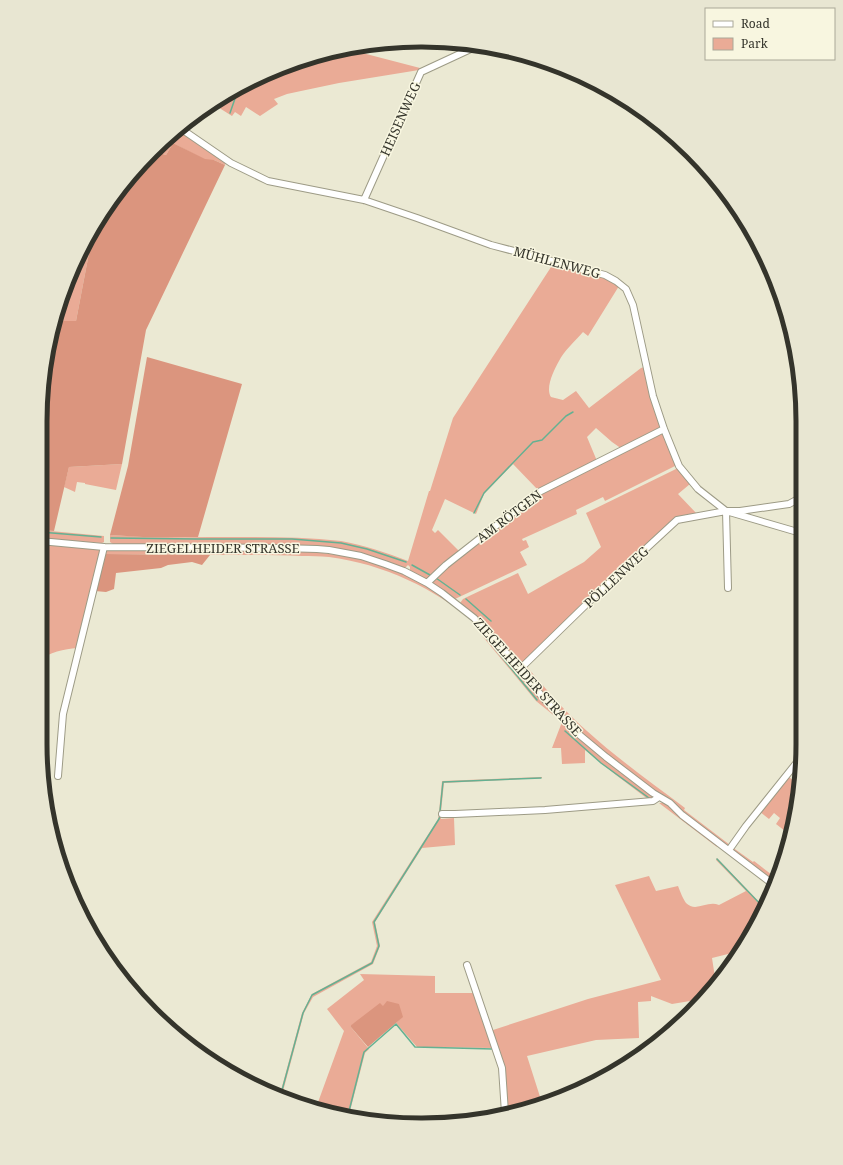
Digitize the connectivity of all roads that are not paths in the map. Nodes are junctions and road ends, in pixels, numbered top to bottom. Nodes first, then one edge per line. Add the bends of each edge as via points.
1 (469, 50) edge
2 (185, 131) edge
3 (364, 200) junction
4 (664, 429) junction
5 (796, 500) edge
6 (726, 511) junction
7 (796, 532) edge
8 (47, 542) edge
9 (104, 547) junction
10 (427, 583) junction
11 (728, 588) dead end
12 (520, 669) junction
13 (795, 765) edge
14 (58, 776) dead end
15 (659, 797) junction
16 (442, 814) dead end
17 (728, 850) junction
18 (769, 881) edge
19 (467, 965) dead end
20 (505, 1108) edge

1 - 3 street, HEISENWEG via 421,72
2 - 3 street, MÜHLENWEG via 231,163 268,181
3 - 4 street, MÜHLENWEG via 491,245 605,275 616,281 626,289 633,305 653,396
4 - 6 street, MÜHLENWEG via 679,466 698,489
4 - 10 street, AM RÖTGEN via 539,492
5 - 6 street, PÖLLENWEG via 789,504
6 - 7 street, MÜHLENWEG
6 - 11 street
6 - 12 street, PÖLLENWEG via 677,520
8 - 9 street, ZIEGELHEIDER STRASSE
9 - 10 street, ZIEGELHEIDER STRASSE via 329,550 385,564
9 - 14 street via 63,714
10 - 12 street, ZIEGELHEIDER STRASSE via 474,618
12 - 15 street, ZIEGELHEIDER STRASSE via 576,732
13 - 17 street
15 - 16 street via 653,802
15 - 17 street, ZIEGELHEIDER STRASSE
17 - 18 street, ZIEGELHEIDER STRASSE
19 - 20 street via 502,1068

